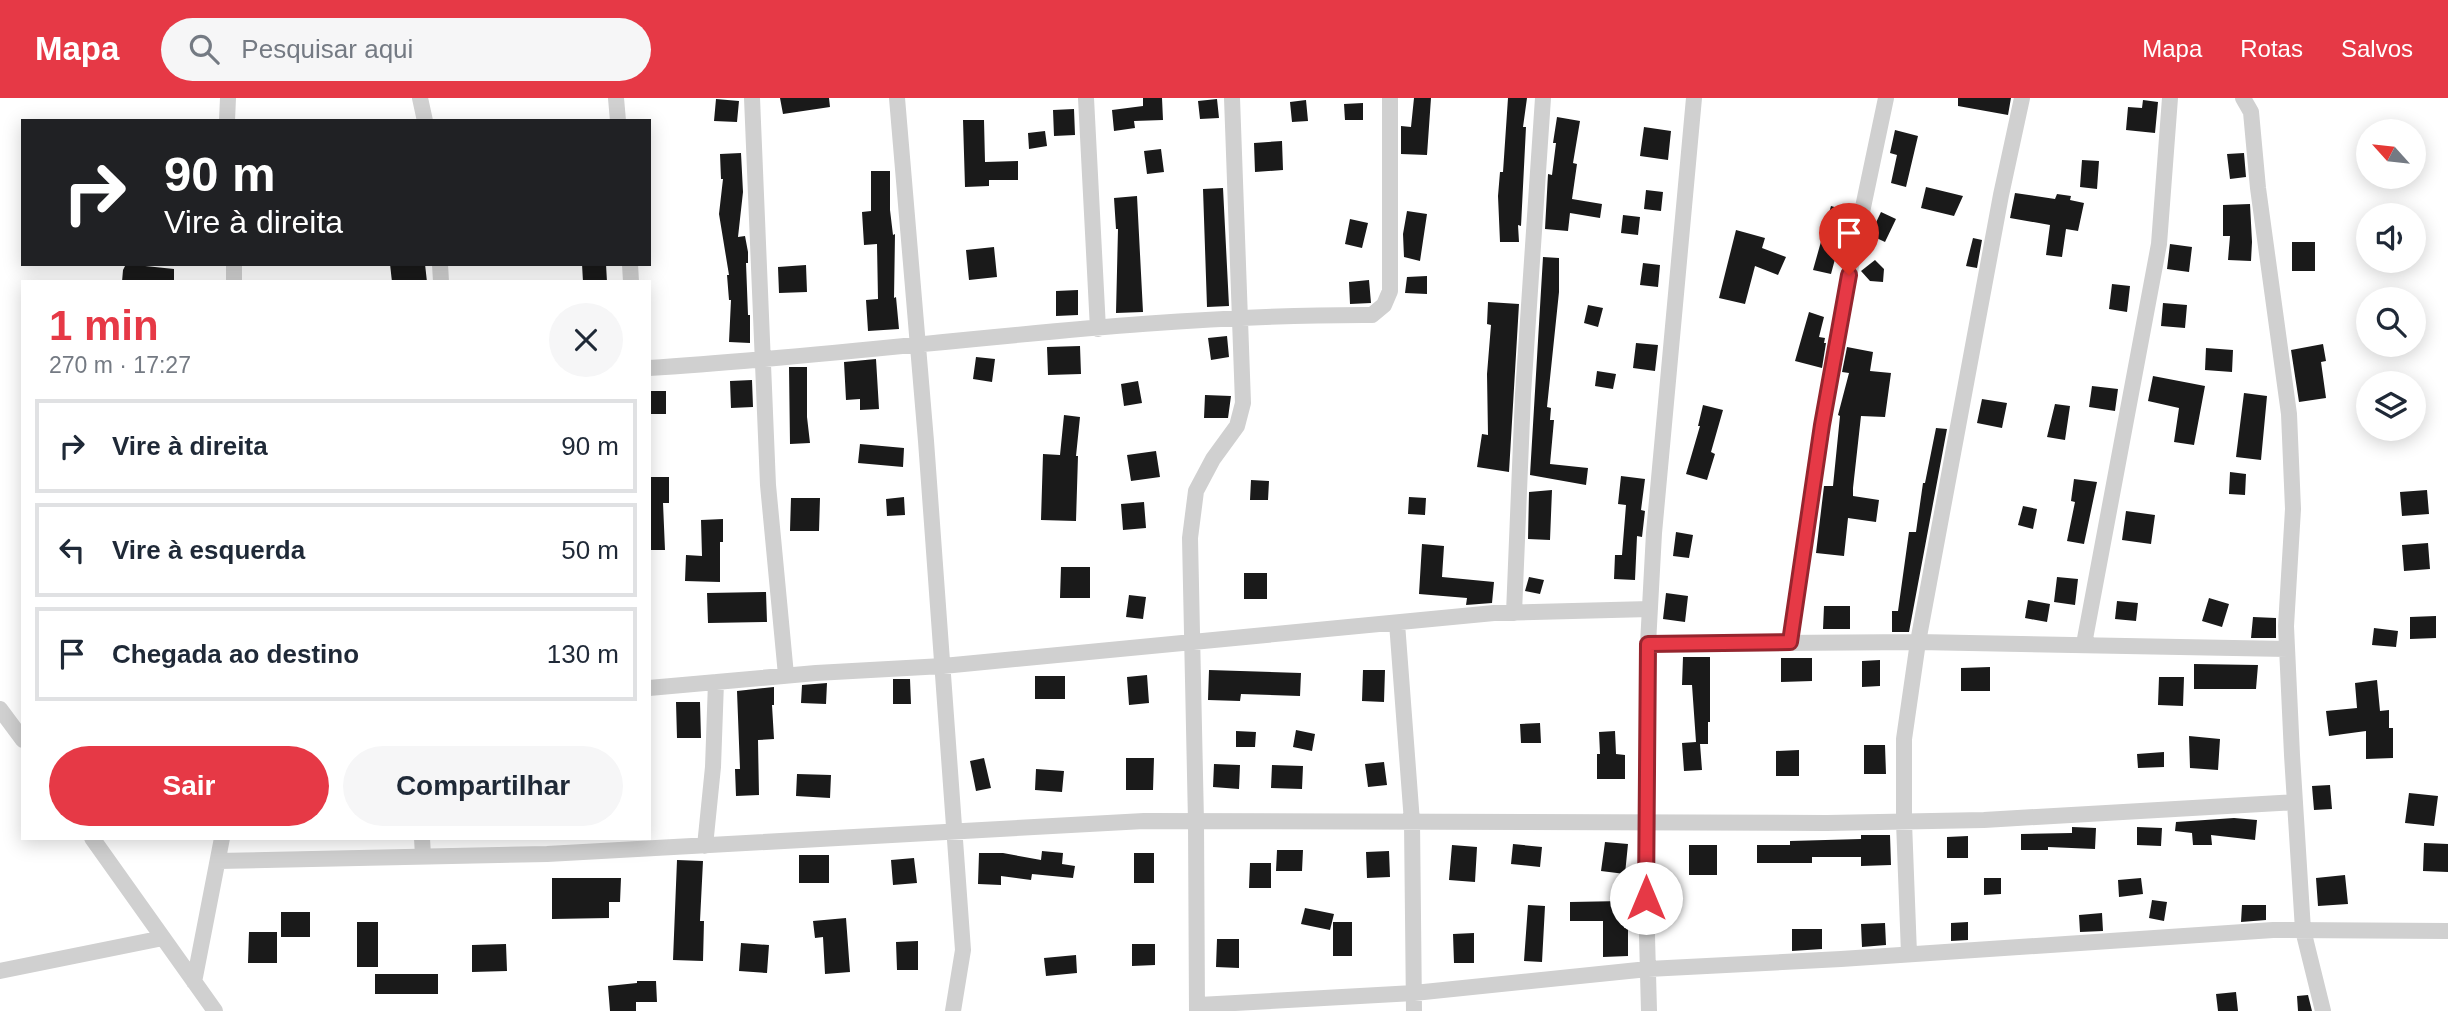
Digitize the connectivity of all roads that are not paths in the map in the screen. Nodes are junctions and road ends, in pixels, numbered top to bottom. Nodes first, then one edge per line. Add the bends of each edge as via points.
1 (228, 98) edge
2 (420, 98) edge
3 (616, 98) edge
4 (752, 98) edge
5 (897, 98) edge
6 (1086, 98) edge
7 (1232, 98) edge
8 (1390, 98) edge
9 (1543, 98) edge
10 (1694, 98) edge
11 (1886, 98) edge
12 (2022, 98) edge
13 (2170, 98) edge
14 (2243, 98) edge
15 (227, 119) edge
16 (425, 119) edge
17 (618, 119) edge
18 (1242, 317) junction
19 (1098, 329) junction
20 (917, 347) junction
21 (761, 361) junction
22 (651, 368) edge
23 (1650, 608) junction
24 (1514, 613) junction
25 (1397, 624) junction
26 (1191, 641) junction
27 (1790, 642) junction
28 (1918, 642) junction
29 (1648, 644) junction
30 (2084, 644) junction
31 (2287, 649) junction
32 (943, 666) junction
33 (786, 676) junction
34 (716, 682) junction
35 (651, 688) edge
36 (0, 709) edge
37 (21, 737) edge
38 (2295, 802) junction
39 (1196, 822) junction
40 (1412, 822) junction
41 (1904, 822) junction
42 (1647, 823) junction
43 (954, 833) junction
44 (93, 840) edge
45 (222, 840) edge
46 (422, 840) edge
47 (530, 846) edge
48 (705, 846) junction
49 (423, 856) junction
50 (218, 861) junction
51 (2303, 930) junction
52 (2448, 931) edge
53 (163, 938) junction
54 (1909, 954) junction
55 (1648, 968) junction
56 (0, 971) edge
57 (194, 982) junction
58 (1414, 993) junction
59 (1198, 1008) edge
60 (215, 1011) edge
61 (953, 1011) edge
62 (1414, 1011) edge
63 (1649, 1011) edge
64 (2323, 1011) edge

1 - 15 street
2 - 16 street
3 - 17 street
4 - 21 street
5 - 20 street
6 - 19 street
7 - 18 street
8 - 18 street via 1390,291 1384,305 1372,315
9 - 24 street
10 - 23 street
11 - 27 street via 1822,425
12 - 28 street
13 - 30 street via 2159,244
14 - 31 street via 2252,112 2289,414 2293,509
18 - 19 street
18 - 26 street via 1243,403 1237,426 1196,491 1190,538
19 - 20 street
20 - 21 street
20 - 32 street
21 - 22 street
21 - 33 street
23 - 24 street
23 - 29 street
24 - 25 street
25 - 26 street
25 - 40 street
26 - 32 street
26 - 39 street
27 - 28 street
27 - 29 street
28 - 30 street
28 - 41 street via 1905,739
29 - 42 street
30 - 31 street
31 - 38 street
32 - 33 street
32 - 43 street
33 - 34 street
34 - 35 street
34 - 48 street
36 - 37 street
38 - 41 street
38 - 51 street
39 - 40 street
39 - 43 street
39 - 59 street
40 - 42 street
40 - 58 street
41 - 42 street
41 - 54 street
42 - 55 street
43 - 48 street
43 - 61 street via 963,950
44 - 53 street
45 - 50 street
46 - 49 street
47 - 48 street
47 - 49 street
49 - 50 street
50 - 57 street
51 - 52 street
51 - 54 street
51 - 64 street
53 - 56 street
53 - 57 street
54 - 55 street
55 - 58 street
55 - 63 street
57 - 60 street
58 - 59 street
58 - 62 street

